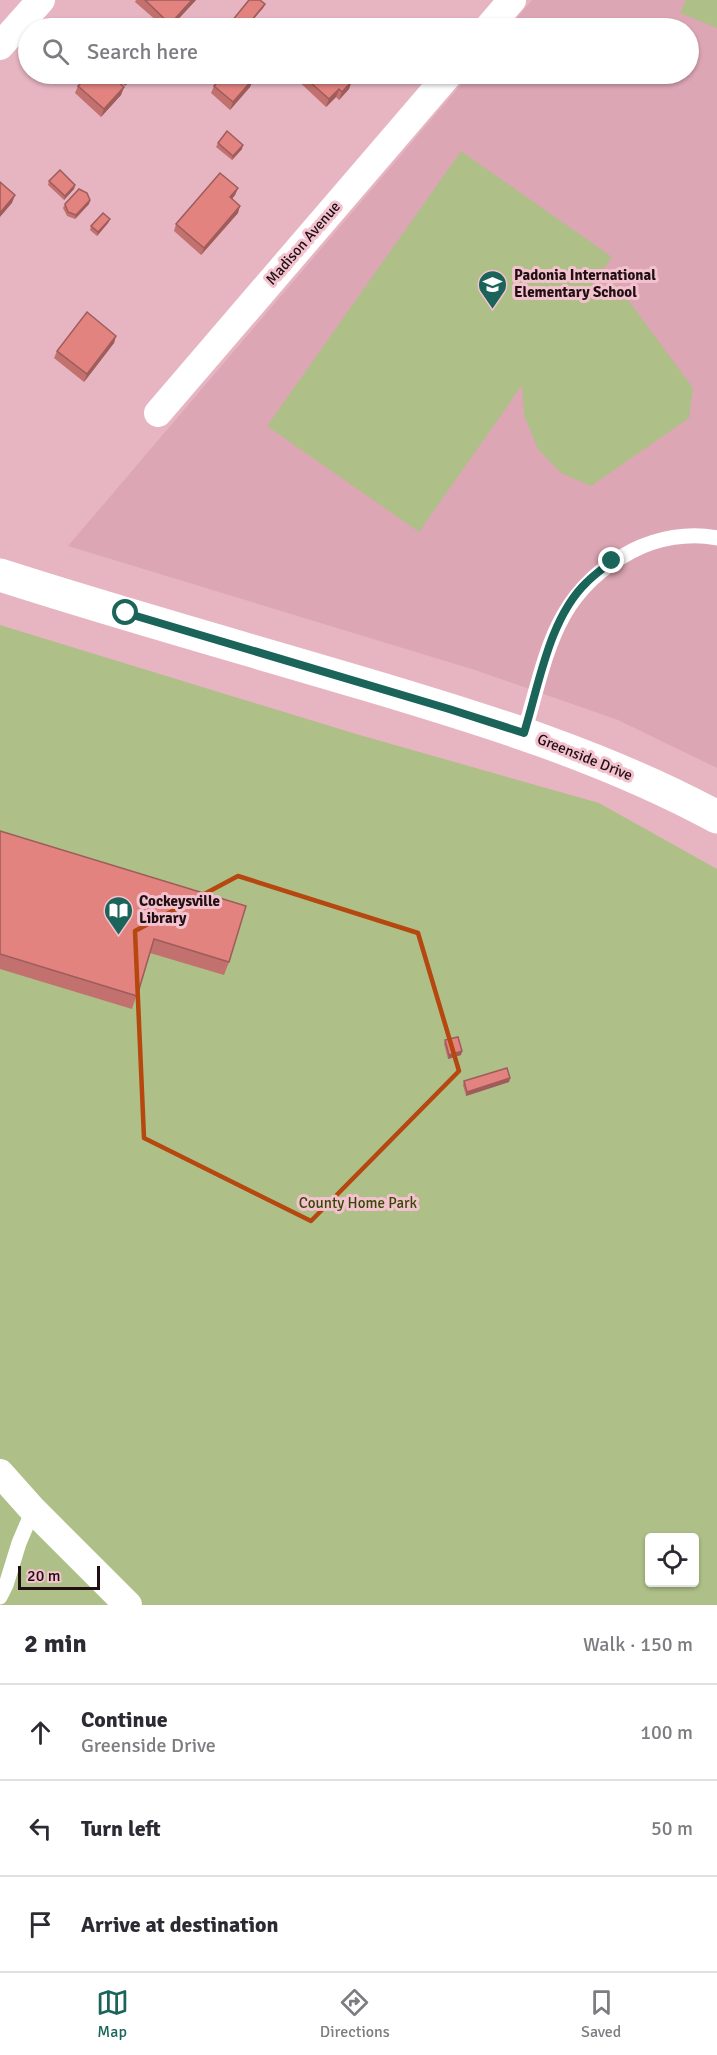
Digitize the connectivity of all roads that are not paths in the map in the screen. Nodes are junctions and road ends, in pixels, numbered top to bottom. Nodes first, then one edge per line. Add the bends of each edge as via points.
1 (41, 0) edge
2 (512, 0) edge
3 (25, 18) edge
4 (497, 18) edge
5 (18, 26) edge
6 (0, 46) edge
7 (440, 84) edge
8 (158, 413) dead end
9 (717, 538) edge
10 (0, 575) edge
11 (524, 733) junction
12 (717, 817) edge
13 (0, 1473) edge
14 (33, 1510) junction
15 (0, 1597) edge
16 (128, 1605) edge

1 - 3 street
2 - 4 street
5 - 6 street
7 - 8 street, Madison Avenue
9 - 11 lane via 682,536 647,543 612,561 586,583 566,609 552,638
10 - 11 street, Greenside Drive
11 - 12 street, Greenside Drive via 644,780
13 - 14 street
14 - 15 lane
14 - 16 street

